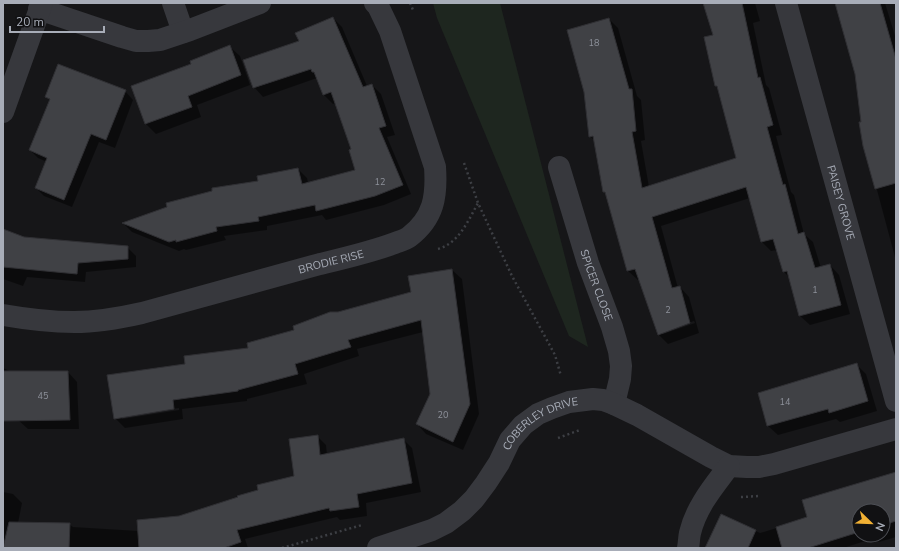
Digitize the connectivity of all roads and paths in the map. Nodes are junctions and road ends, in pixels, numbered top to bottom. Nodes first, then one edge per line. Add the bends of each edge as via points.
1 (173, 3) edge
2 (260, 3) edge
3 (375, 3) edge
4 (410, 3) edge
5 (786, 3) edge
6 (40, 6) edge
7 (413, 10) dead end
8 (184, 32) junction
9 (3, 112) edge
10 (462, 158) dead end
11 (559, 166) dead end
12 (3, 315) edge
13 (896, 401) edge
14 (569, 402) junction
15 (614, 404) junction
16 (586, 429) dead end
17 (896, 429) edge
18 (553, 439) dead end
19 (729, 466) junction
20 (712, 489) junction
21 (763, 496) dead end
22 (364, 524) dead end
23 (282, 548) edge
24 (378, 548) edge
25 (688, 548) edge

1 - 8 street
2 - 8 street
3 - 12 street, BRODIE RISE via 390,31 435,167 434,201 429,215 420,228 408,238 383,248 119,318 74,322
4 - 7 path
5 - 13 street, PAISEY GROVE
6 - 8 street via 90,27 136,41 160,40
6 - 9 street
10 - 14 path via 478,203 512,276 555,355
11 - 15 street, SPICER CLOSE via 588,263 619,351 620,379
14 - 15 street, COBERLEY DRIVE via 593,399
14 - 24 street, COBERLEY DRIVE via 538,414 523,425 510,440 486,483 462,511 432,530
15 - 19 street, COBERLEY DRIVE
16 - 18 path
17 - 19 street, COBERLEY DRIVE via 774,464 759,467
19 - 20 street
20 - 21 path via 741,497
20 - 25 street via 697,514
22 - 23 path

